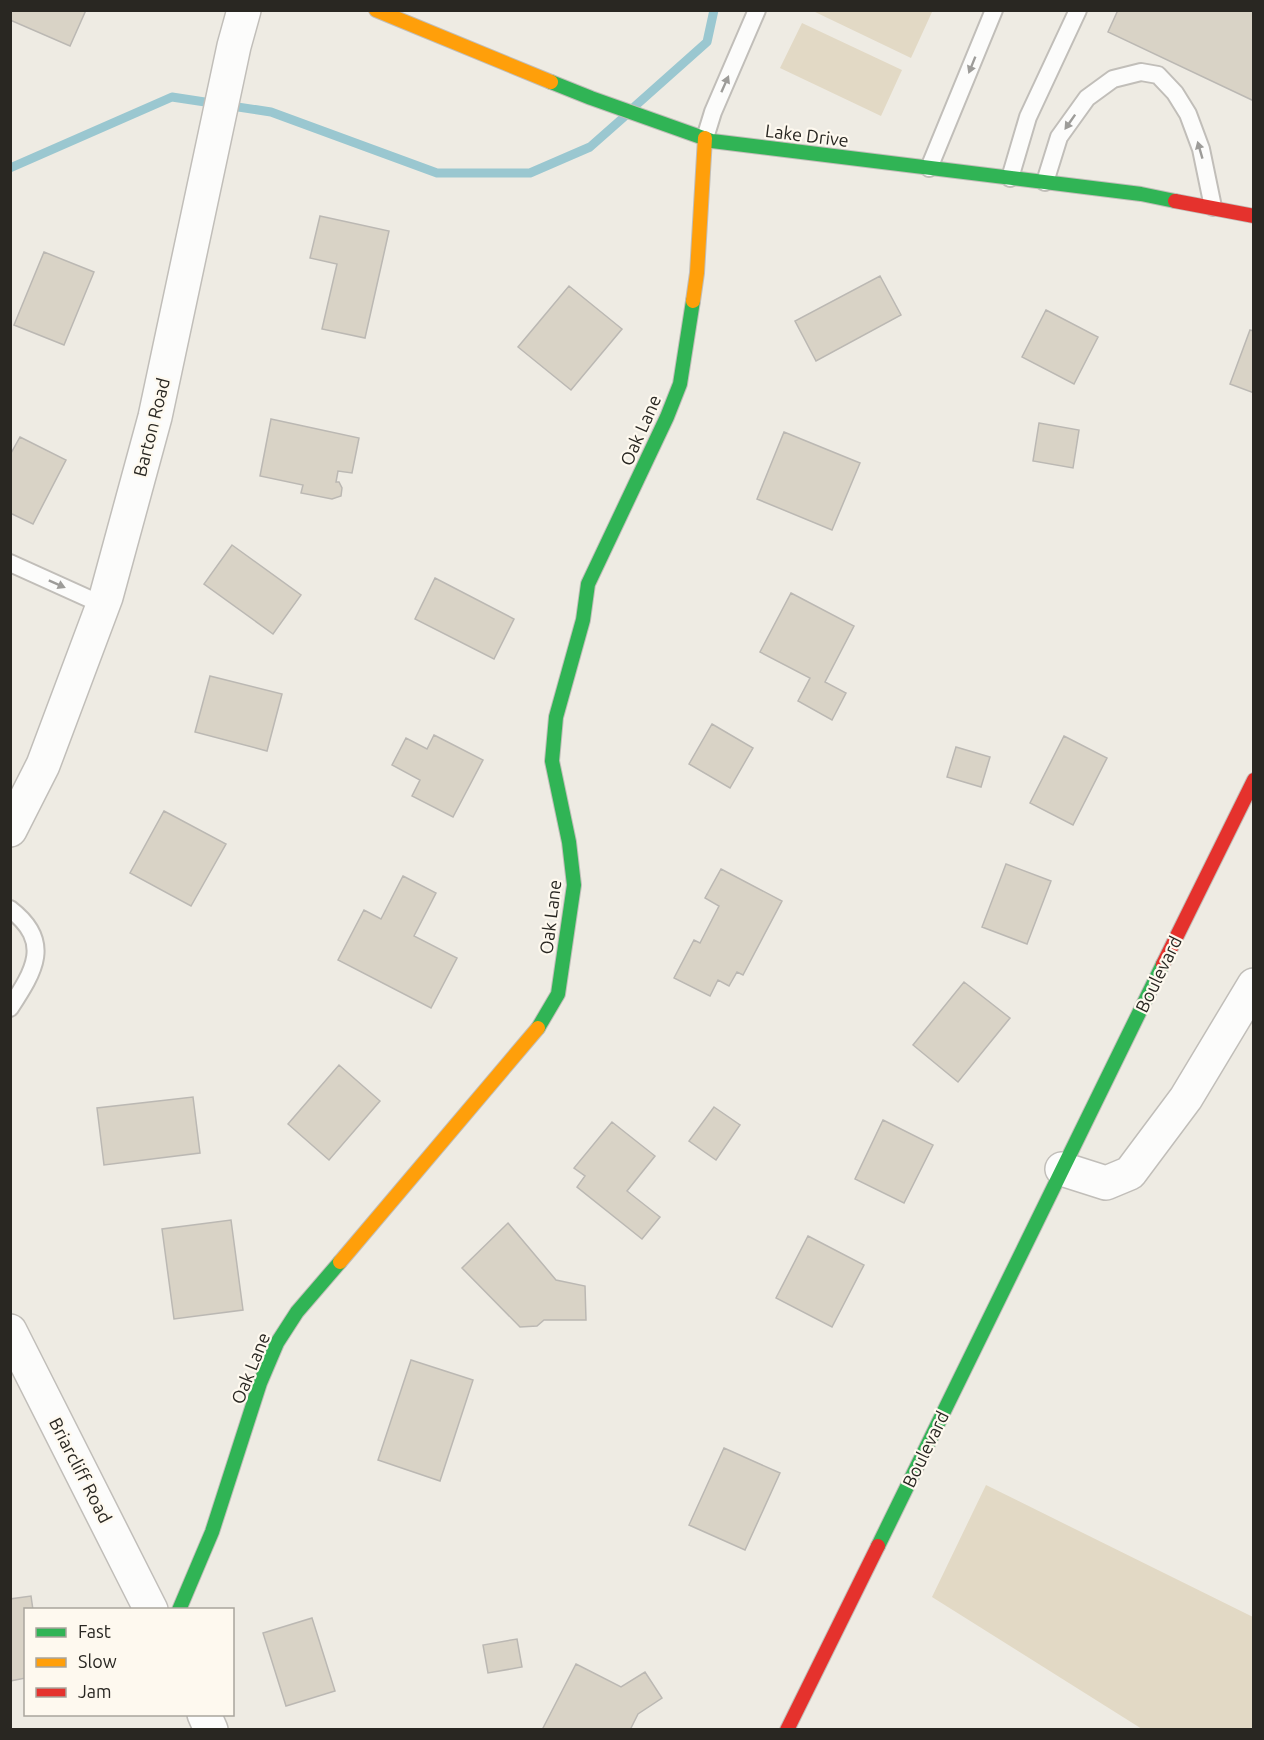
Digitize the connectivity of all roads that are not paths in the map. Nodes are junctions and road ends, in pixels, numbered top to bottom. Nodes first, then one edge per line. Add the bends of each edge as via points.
1 (244, 10) edge
2 (376, 10) edge
3 (757, 10) edge
4 (994, 10) edge
5 (1078, 10) edge
6 (705, 138) junction
7 (929, 168) junction
8 (1010, 178) junction
9 (1046, 182) junction
10 (1213, 207) junction
11 (1254, 216) edge
12 (10, 563) edge
13 (103, 605) junction
14 (1254, 780) edge
15 (10, 830) edge
16 (10, 909) edge
17 (1254, 985) edge
18 (10, 1008) edge
19 (1062, 1169) junction
20 (10, 1330) edge
21 (150, 1608) edge
22 (180, 1608) edge
23 (205, 1716) edge
24 (211, 1730) edge
25 (787, 1730) edge

1 - 13 street, Barton Road via 154,417
2 - 6 street, Lake Drive via 608,104
6 -> 3 lane
4 -> 7 lane
5 - 8 lane via 1028,117
6 - 7 street, Lake Drive
6 - 22 street, Oak Lane via 697,273 680,384 588,584 583,620 556,717 552,760 574,885 558,994 541,1025 297,1312 277,1343 212,1532
7 - 8 street, Lake Drive
8 - 9 street, Lake Drive
9 - 10 street, Lake Drive
10 -> 9 lane via 1201,149 1188,114 1158,75 1141,72 1113,79 1087,98 1059,137
10 - 11 street, Lake Drive
12 -> 13 lane
13 - 15 street, Barton Road via 43,765
14 - 19 street, Boulevard
16 - 18 lane via 25,920 34,939 36,958
17 - 19 street via 1186,1098 1130,1173 1106,1183
19 - 25 street, Boulevard
20 - 21 street, Briarcliff Road
23 - 24 street

